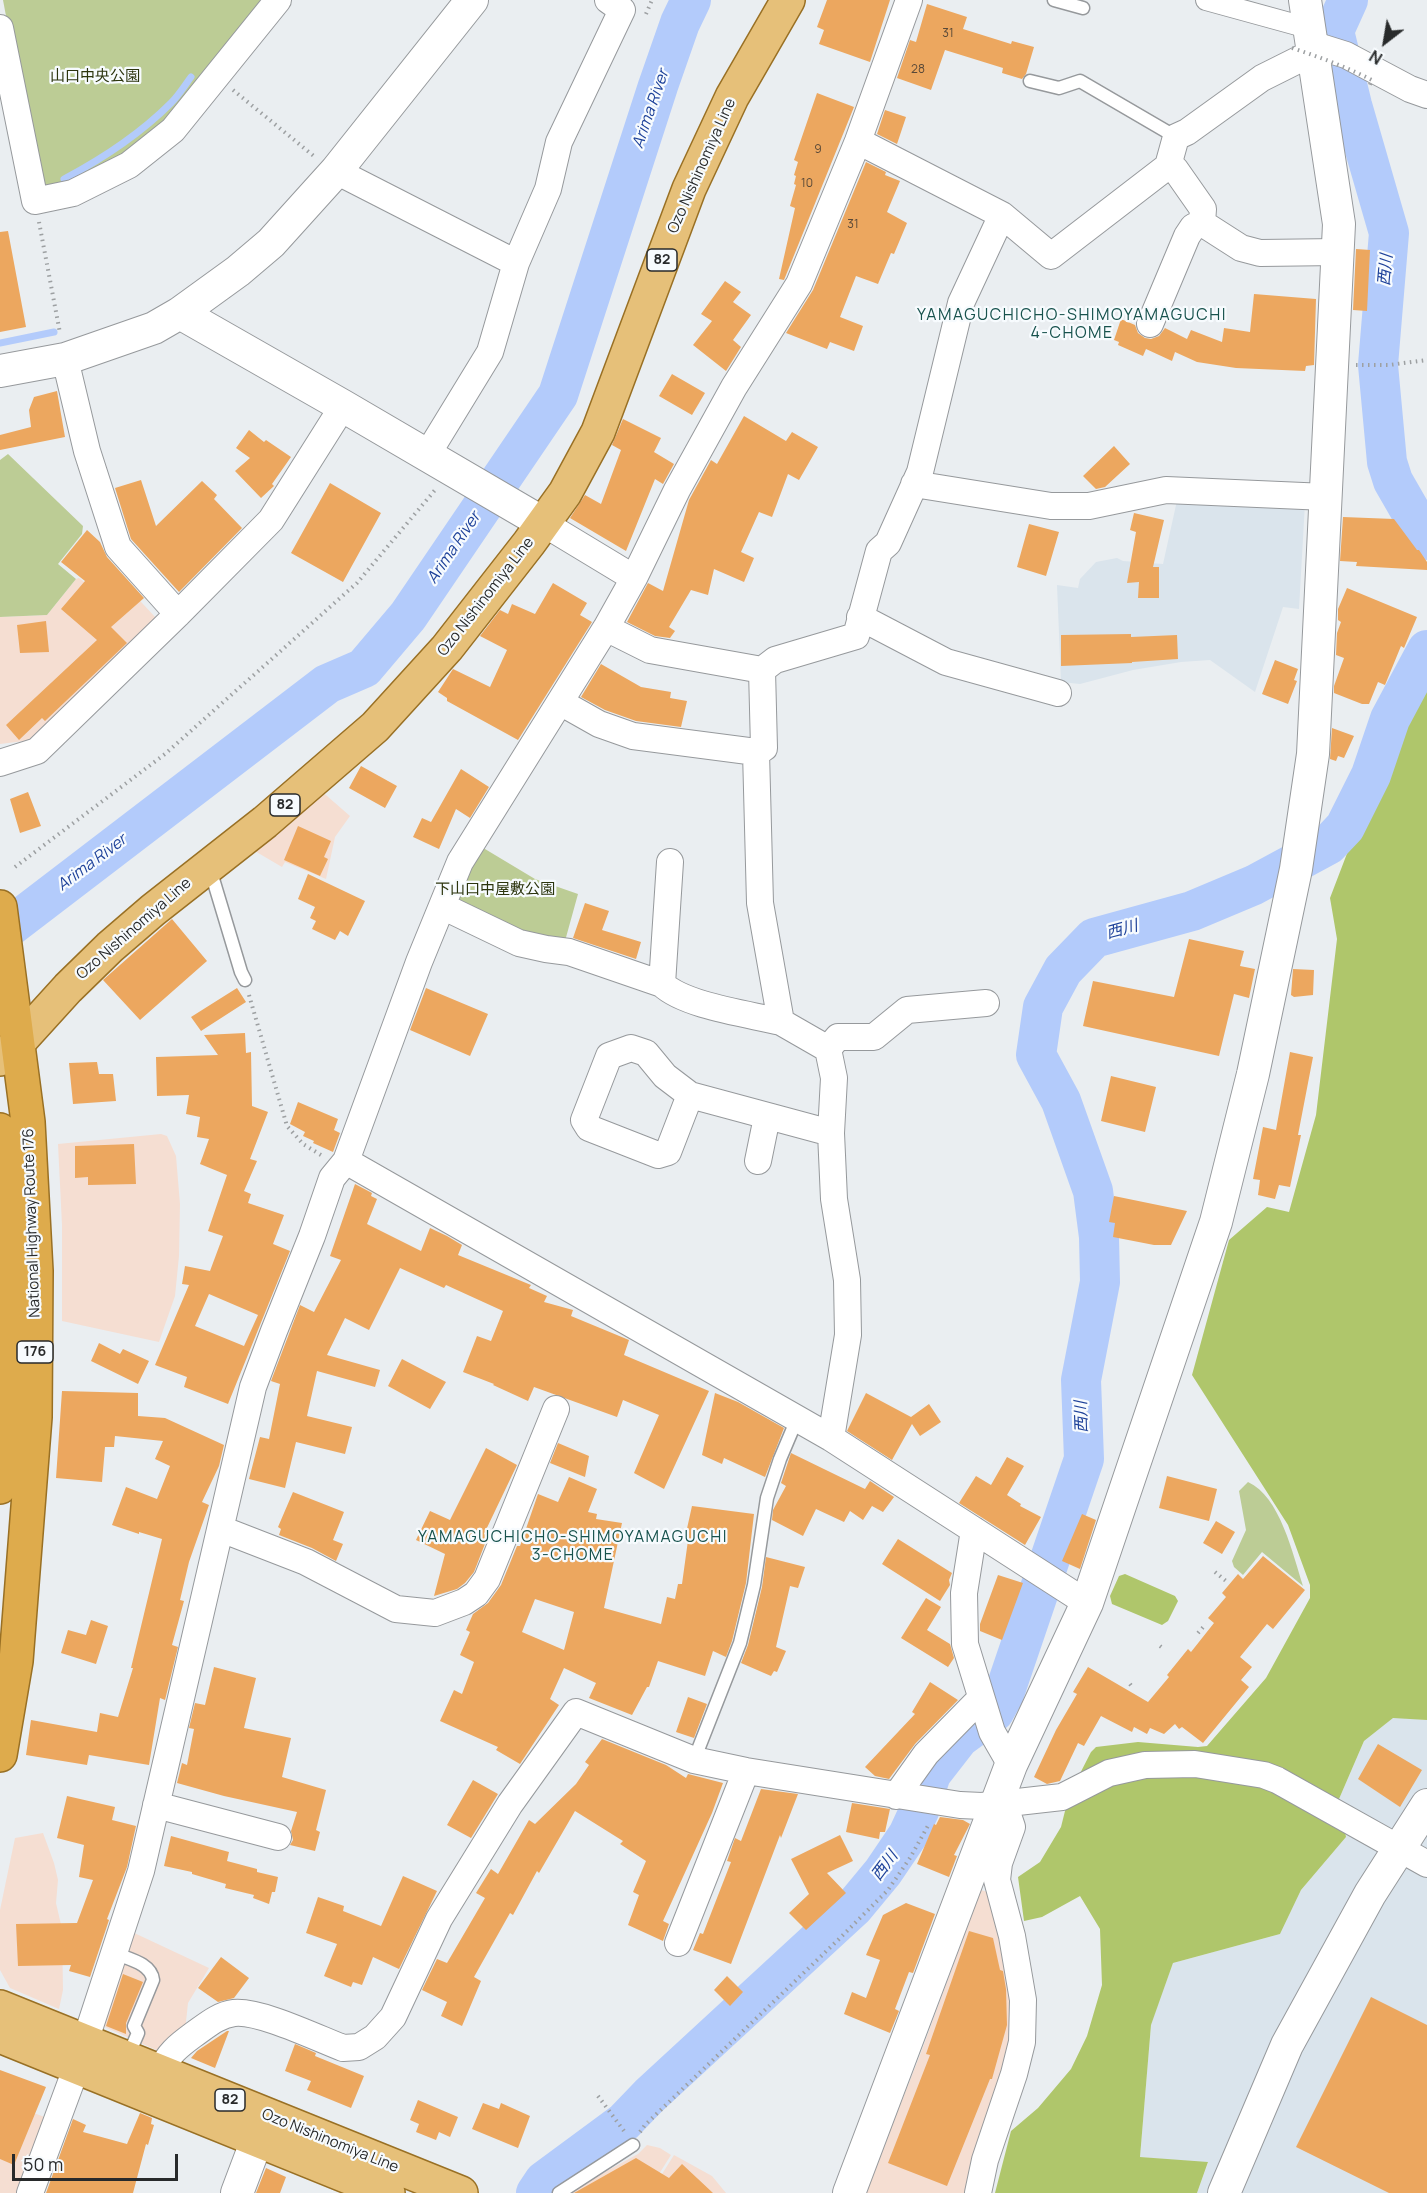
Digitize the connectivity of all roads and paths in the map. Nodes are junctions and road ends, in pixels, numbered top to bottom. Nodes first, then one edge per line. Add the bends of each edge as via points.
1 (278, 0) edge
2 (472, 0) edge
3 (608, 0) edge
4 (788, 0) edge
5 (909, 0) edge
6 (1054, 0) edge
7 (1206, 0) edge
8 (1083, 8) dead end
9 (0, 28) edge
10 (1305, 36) edge
11 (216, 77) junction
12 (1030, 81) dead end
13 (1369, 87) dead end
14 (1427, 95) edge
15 (1176, 137) junction
16 (858, 141) junction
17 (326, 164) junction
18 (1168, 166) junction
19 (35, 201) junction
20 (1002, 215) junction
21 (1202, 223) junction
22 (1338, 252) junction
23 (516, 263) junction
24 (180, 313) junction
25 (1150, 324) dead end
26 (65, 359) junction
27 (1427, 360) edge
28 (1357, 365) dead end
29 (0, 371) edge
30 (343, 406) junction
31 (427, 455) junction
32 (446, 479) junction
33 (914, 484) junction
34 (1326, 497) junction
35 (536, 519) junction
36 (634, 578) junction
37 (178, 614) junction
38 (860, 617) junction
39 (606, 628) junction
40 (762, 670) junction
41 (1059, 693) dead end
42 (560, 702) junction
43 (756, 752) junction
44 (0, 763) edge
45 (670, 862) dead end
46 (209, 865) junction
47 (15, 867) dead end
48 (442, 906) junction
49 (0, 907) edge
50 (245, 980) joint
51 (662, 984) junction
52 (987, 1003) dead end
53 (781, 1022) junction
54 (11, 1042) edge
55 (828, 1048) junction
56 (690, 1095) junction
57 (767, 1117) junction
58 (0, 1130) edge
59 (831, 1133) junction
60 (346, 1161) junction
61 (758, 1161) dead end
62 (556, 1409) dead end
63 (797, 1419) junction
64 (831, 1438) junction
65 (0, 1487) edge
66 (221, 1529) junction
67 (974, 1530) junction
68 (1215, 1572) dead end
69 (1226, 1581) dead end
70 (1087, 1603) junction
71 (1206, 1624) dead end
72 (1198, 1633) dead end
73 (8, 1660) edge
74 (985, 1712) junction
75 (0, 1755) edge
76 (694, 1760) junction
77 (1011, 1765) junction
78 (746, 1771) junction
79 (901, 1796) junction
80 (936, 1801) junction
81 (997, 1804) junction
82 (156, 1805) junction
83 (1427, 1805) edge
84 (278, 1837) dead end
85 (1400, 1849) junction
86 (1427, 1864) edge
87 (678, 1943) dead end
88 (114, 1953) junction
89 (0, 2007) edge
90 (0, 2036) edge
91 (81, 2054) junction
92 (128, 2058) junction
93 (160, 2072) junction
94 (598, 2096) dead end
95 (257, 2140) junction
96 (630, 2140) junction
97 (30, 2193) edge
98 (237, 2193) edge
99 (388, 2193) edge
100 (461, 2193) edge
101 (559, 2193) edge
102 (849, 2193) edge
103 (978, 2193) edge
104 (1224, 2193) edge

1 - 11 street
2 - 17 street
3 - 23 street via 622,10 558,142 548,189
4 - 35 main road, Ozo Nishinomiya Line / 82 via 732,97 689,189 598,432 580,467
5 - 16 street
6 - 8 lane
7 - 10 street
9 - 19 street
10 - 13 path, bridge via 1337,63 1372,80
10 - 14 street
10 - 15 street via 1262,78
10 - 22 street via 1339,224
11 - 17 path
11 - 19 street via 172,130 129,165 73,193
12 - 15 lane via 1059,88 1080,81
15 - 18 street
16 - 20 street
16 - 36 street via 799,284 734,387
17 - 23 street
17 - 24 street via 271,243
18 - 20 street via 1051,256
18 - 21 street via 1175,169 1203,209
19 - 26 path
20 - 33 street via 961,303
21 - 22 street via 1241,248 1260,253
21 - 25 street via 1187,236
22 - 34 street
23 - 31 street via 490,352
24 - 26 street via 154,328
24 - 30 street
26 - 29 street
26 - 37 street via 87,451 118,547
27 - 28 path
30 - 31 street
30 - 37 street via 271,520
31 - 32 street
32 - 35 street
32 - 47 path via 357,583 165,754
33 - 34 street via 1051,506 1089,506 1166,490
33 - 38 street via 888,543 879,551
34 - 70 street via 1313,754 1298,855 1253,1074 1216,1222
35 - 36 street
35 - 46 main road, Ozo Nishinomiya Line / 82 via 495,588 447,648 375,726 282,808
36 - 39 street
37 - 44 street via 37,751
38 - 40 street via 856,636 775,660
38 - 41 street via 946,662
39 - 40 street via 650,650
39 - 42 street
40 - 43 street via 764,748
42 - 43 street via 599,724 633,736
42 - 48 street via 460,862
43 - 53 street via 760,903
45 - 51 street
46 - 50 lane
46 - 54 main road, Ozo Nishinomiya Line / 82 via 110,947
48 - 51 street via 519,943 568,952
48 - 60 street
49 - 54 highway, National Highway Route 176 / 176
50 - 60 path via 286,1126 303,1144 333,1161
51 - 53 street via 671,993 703,1004
52 - 55 street via 907,1010 874,1037 838,1037
53 - 55 street
54 - 73 highway, National Highway Route 176 / 176 via 28,1122 36,1282 35,1417
55 - 59 street via 834,1078
56 - 56 street via 668,1152 658,1155 589,1128 584,1120 609,1056 631,1048 646,1053 665,1076
56 - 57 street
57 - 59 street
57 - 61 street
58 - 65 highway, National Highway Route 176 / 176 via 7,1319
59 - 64 street via 834,1199 848,1280 848,1335
60 - 63 street
60 - 66 street via 332,1178 253,1387
62 - 66 street via 487,1578 464,1602 435,1613 396,1609 306,1562
63 - 64 street
63 - 76 lane via 768,1498 740,1643
64 - 67 street
66 - 82 street
67 - 70 street
67 - 74 street via 964,1593 965,1644
68 - 69 path
70 - 77 street
71 - 72 path
73 - 75 highway, National Highway Route 176 / 176
74 - 77 street
74 - 79 street via 926,1754
76 - 78 street
76 - 93 street via 576,1712 510,1804 439,1919 393,2017 375,2037 359,2047 343,2048 251,2013 232,2013 216,2018 166,2056
77 - 81 street
78 - 79 street
78 - 87 street
79 - 80 street
80 - 81 street
80 - 96 path via 910,1858 888,1890
81 - 85 street via 1062,1797 1109,1773 1144,1765 1195,1764 1264,1774
81 - 102 street
81 - 103 street via 1008,1815 1012,1827 997,1880 1023,2000 1022,2042 984,2160
82 - 84 street
82 - 88 street via 141,1871
83 - 85 street
85 - 86 street
85 - 104 street via 1370,1894 1287,2045
88 - 91 street
88 - 92 lane via 153,1974 134,2026 138,2033
89 - 91 main road, Ozo Nishinomiya Line / 82
90 - 91 main road, Ozo Nishinomiya Line / 82
91 - 92 main road, Ozo Nishinomiya Line / 82
91 - 95 main road, Ozo Nishinomiya Line / 82
91 - 97 street
92 - 93 main road, Ozo Nishinomiya Line / 82
93 - 100 main road, Ozo Nishinomiya Line / 82
94 - 96 path
95 - 98 street
95 - 99 main road, Ozo Nishinomiya Line / 82
96 - 101 lane

